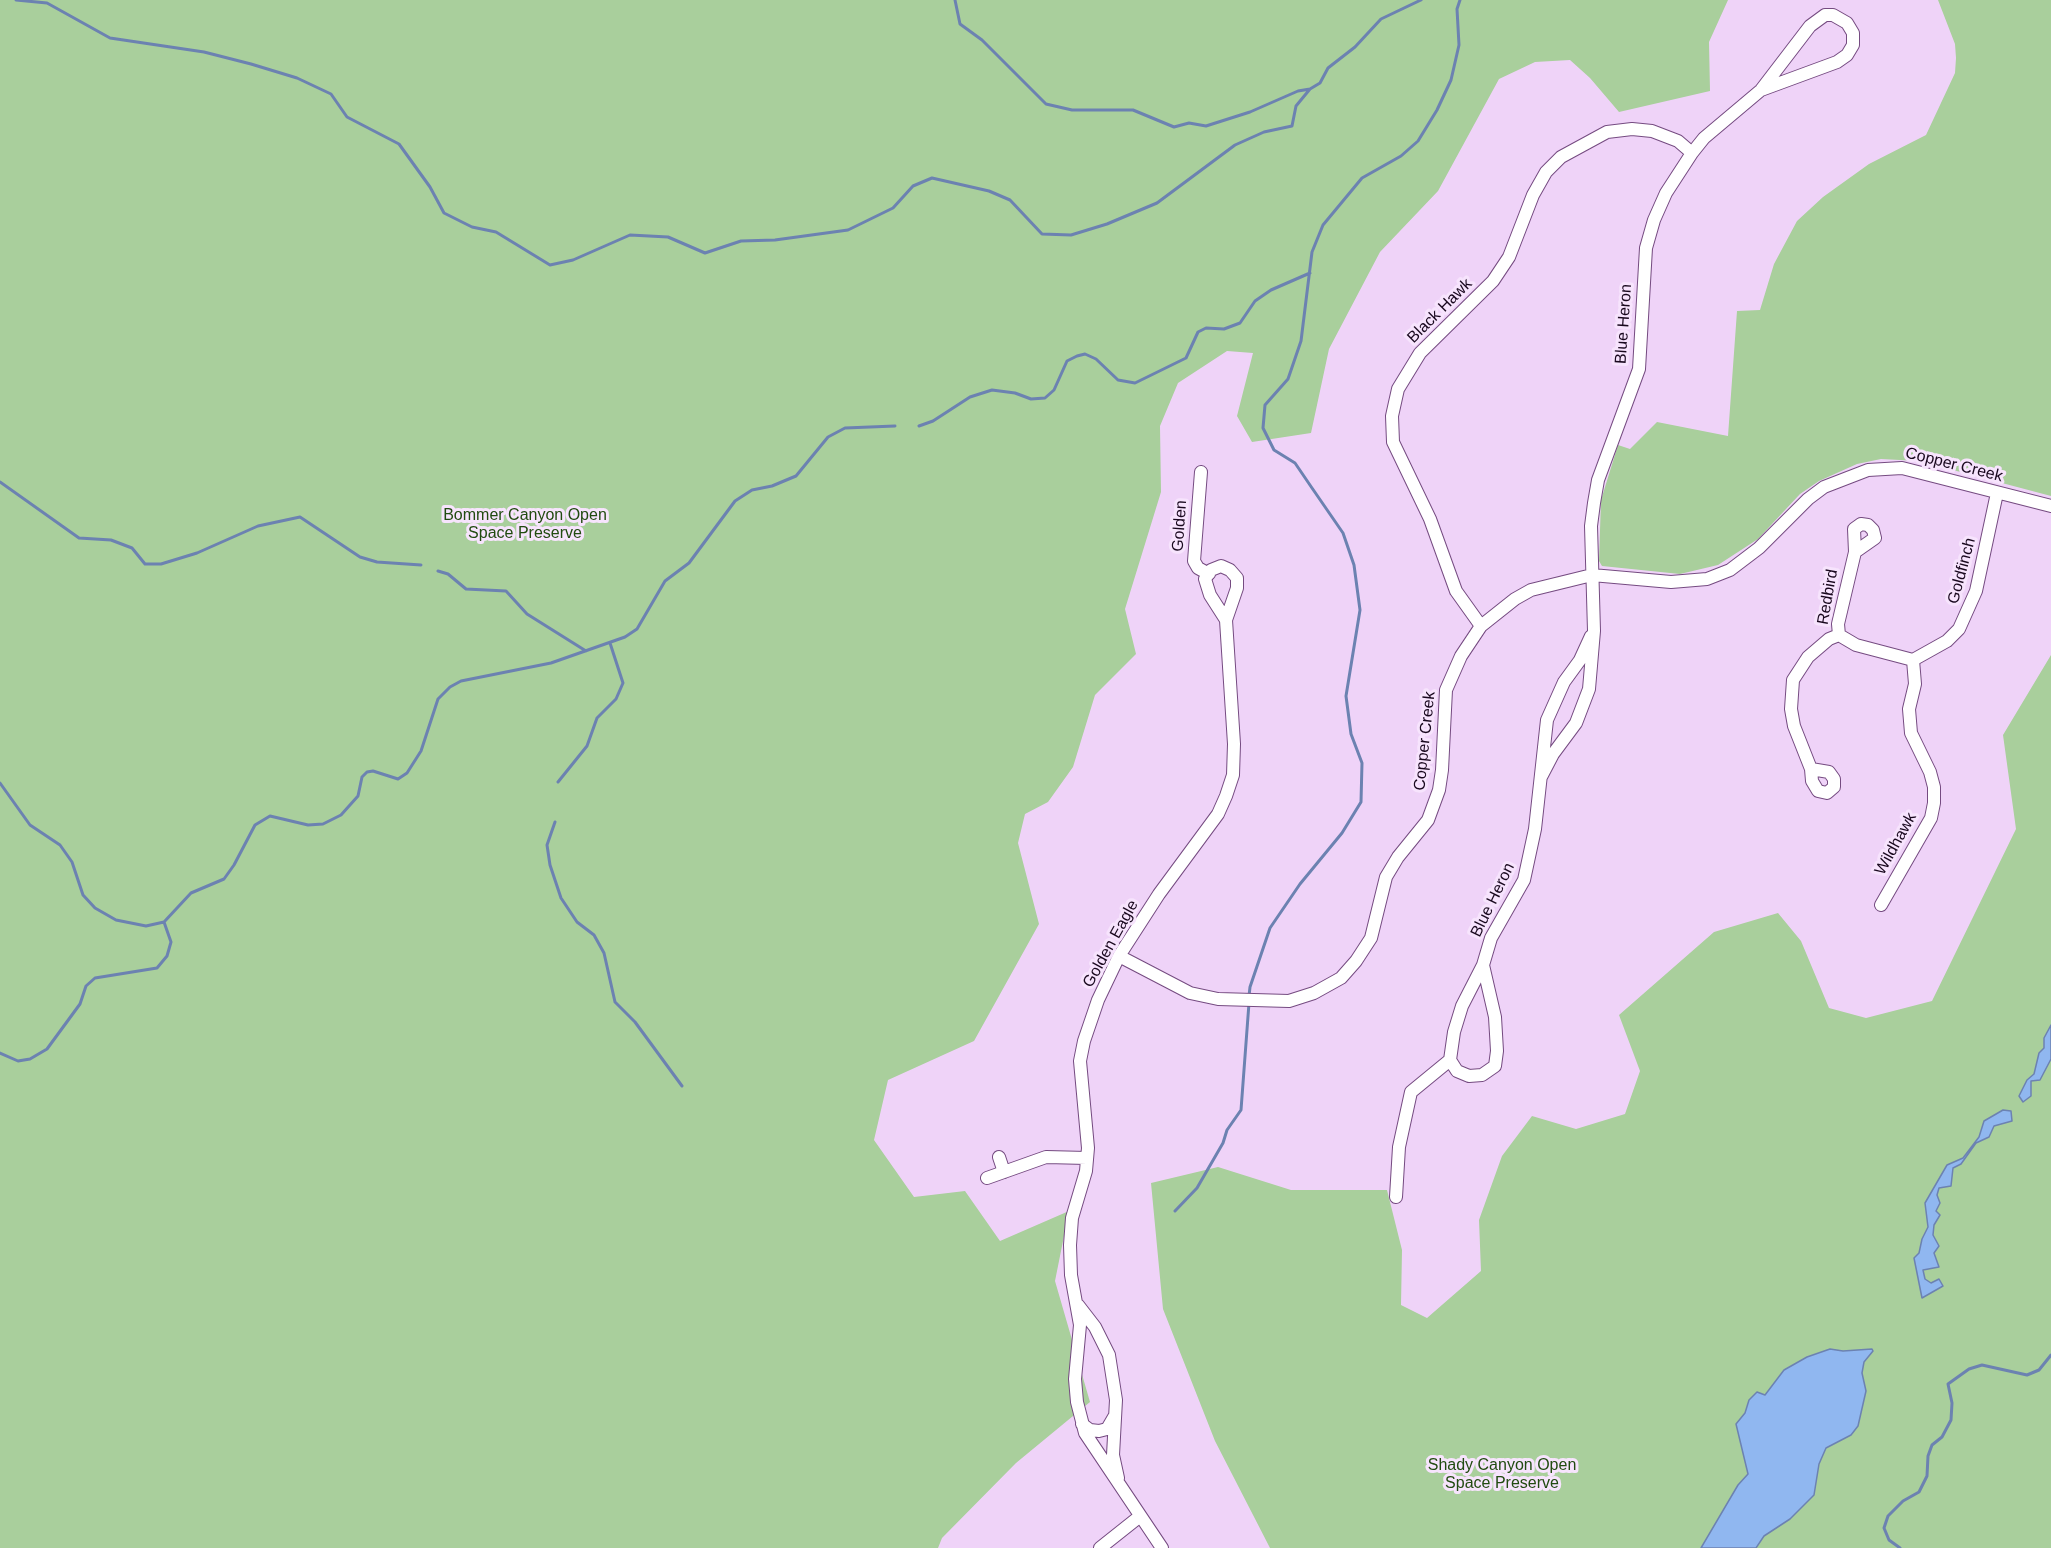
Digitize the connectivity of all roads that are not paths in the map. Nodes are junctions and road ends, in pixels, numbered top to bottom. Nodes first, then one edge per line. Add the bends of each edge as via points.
1 (1761, 90) junction
2 (1692, 153) junction
3 (1201, 472) dead end
4 (1997, 493) junction
5 (2051, 506) edge
6 (1855, 552) dead end
7 (1209, 574) junction
8 (1592, 575) junction
9 (1226, 621) junction
10 (1481, 626) junction
11 (1594, 631) junction
12 (1839, 635) junction
13 (1913, 660) junction
14 (1811, 769) dead end
15 (1541, 777) junction
16 (1881, 905) dead end
17 (1119, 956) junction
18 (1483, 965) junction
19 (1450, 1060) junction
20 (999, 1157) dead end
21 (1087, 1158) junction
22 (1004, 1172) junction
23 (987, 1178) dead end
24 (1396, 1197) dead end
25 (1075, 1302) junction
26 (1115, 1416) junction
27 (1082, 1424) junction
28 (1121, 1488) junction
29 (1139, 1517) junction
30 (1100, 1548) edge
31 (1162, 1548) edge

1 - 1 street, Blue Heron via 1847,55 1853,39 1847,24 1833,15 1816,20
1 - 2 street, Blue Heron
2 - 8 street, Blue Heron via 1666,193 1646,248 1639,369 1598,480 1591,526
2 - 10 street, Black Hawk via 1678,141 1652,131 1632,129 1607,132 1561,157 1546,172 1533,195 1509,257 1493,281 1420,353 1398,389 1392,416 1393,442 1430,519 1456,591
3 - 7 street, Golden via 1193,554 1198,568
4 - 5 street, Copper Creek
4 - 8 street, Copper Creek via 1902,468 1868,470 1824,487 1759,548 1730,570 1707,579 1671,582
4 - 13 street, Goldfinch via 1976,591 1966,616 1947,641
6 - 12 street, Redbird via 1838,624
7 - 9 street, Golden Eagle via 1205,579 1210,595
7 - 9 street, Golden Eagle via 1221,566 1237,578 1238,588
8 - 10 street, Copper Creek via 1531,590
8 - 11 street, Blue Heron
9 - 17 street, Golden Eagle via 1233,775 1218,814
10 - 17 street, Copper Creek via 1461,656 1446,690 1442,770 1428,820 1386,877 1371,938 1341,978 1289,1001 1218,999 1190,993
11 - 15 street, Blue Heron via 1552,705
11 - 15 street, Blue Heron via 1587,695 1576,723
12 - 13 street via 1856,645
12 - 14 street, Redbird via 1808,657 1793,680 1794,726
13 - 16 street, Wildhawk via 1911,733 1930,771 1934,803 1930,819
15 - 18 street, Blue Heron via 1524,880 1502,915
17 - 21 street, Golden Eagle via 1098,1000 1080,1061
18 - 19 street, Blue Heron via 1462,1006
18 - 19 street via 1495,1017 1494,1066 1482,1075 1469,1076 1457,1071
19 - 24 street via 1411,1092 1399,1147
20 - 22 street
21 - 22 street via 1046,1157
21 - 25 street, Golden Eagle via 1072,1218
22 - 23 street
25 - 26 street, Golden Eagle via 1095,1327 1109,1355 1115,1381
25 - 27 street, Golden Eagle via 1080,1325 1075,1379
26 - 27 street via 1107,1429 1100,1431
26 - 28 street, Golden Eagle via 1113,1455
27 - 28 street, Golden Eagle
28 - 29 street, Golden Eagle
29 - 30 street
29 - 31 street, Golden Eagle

